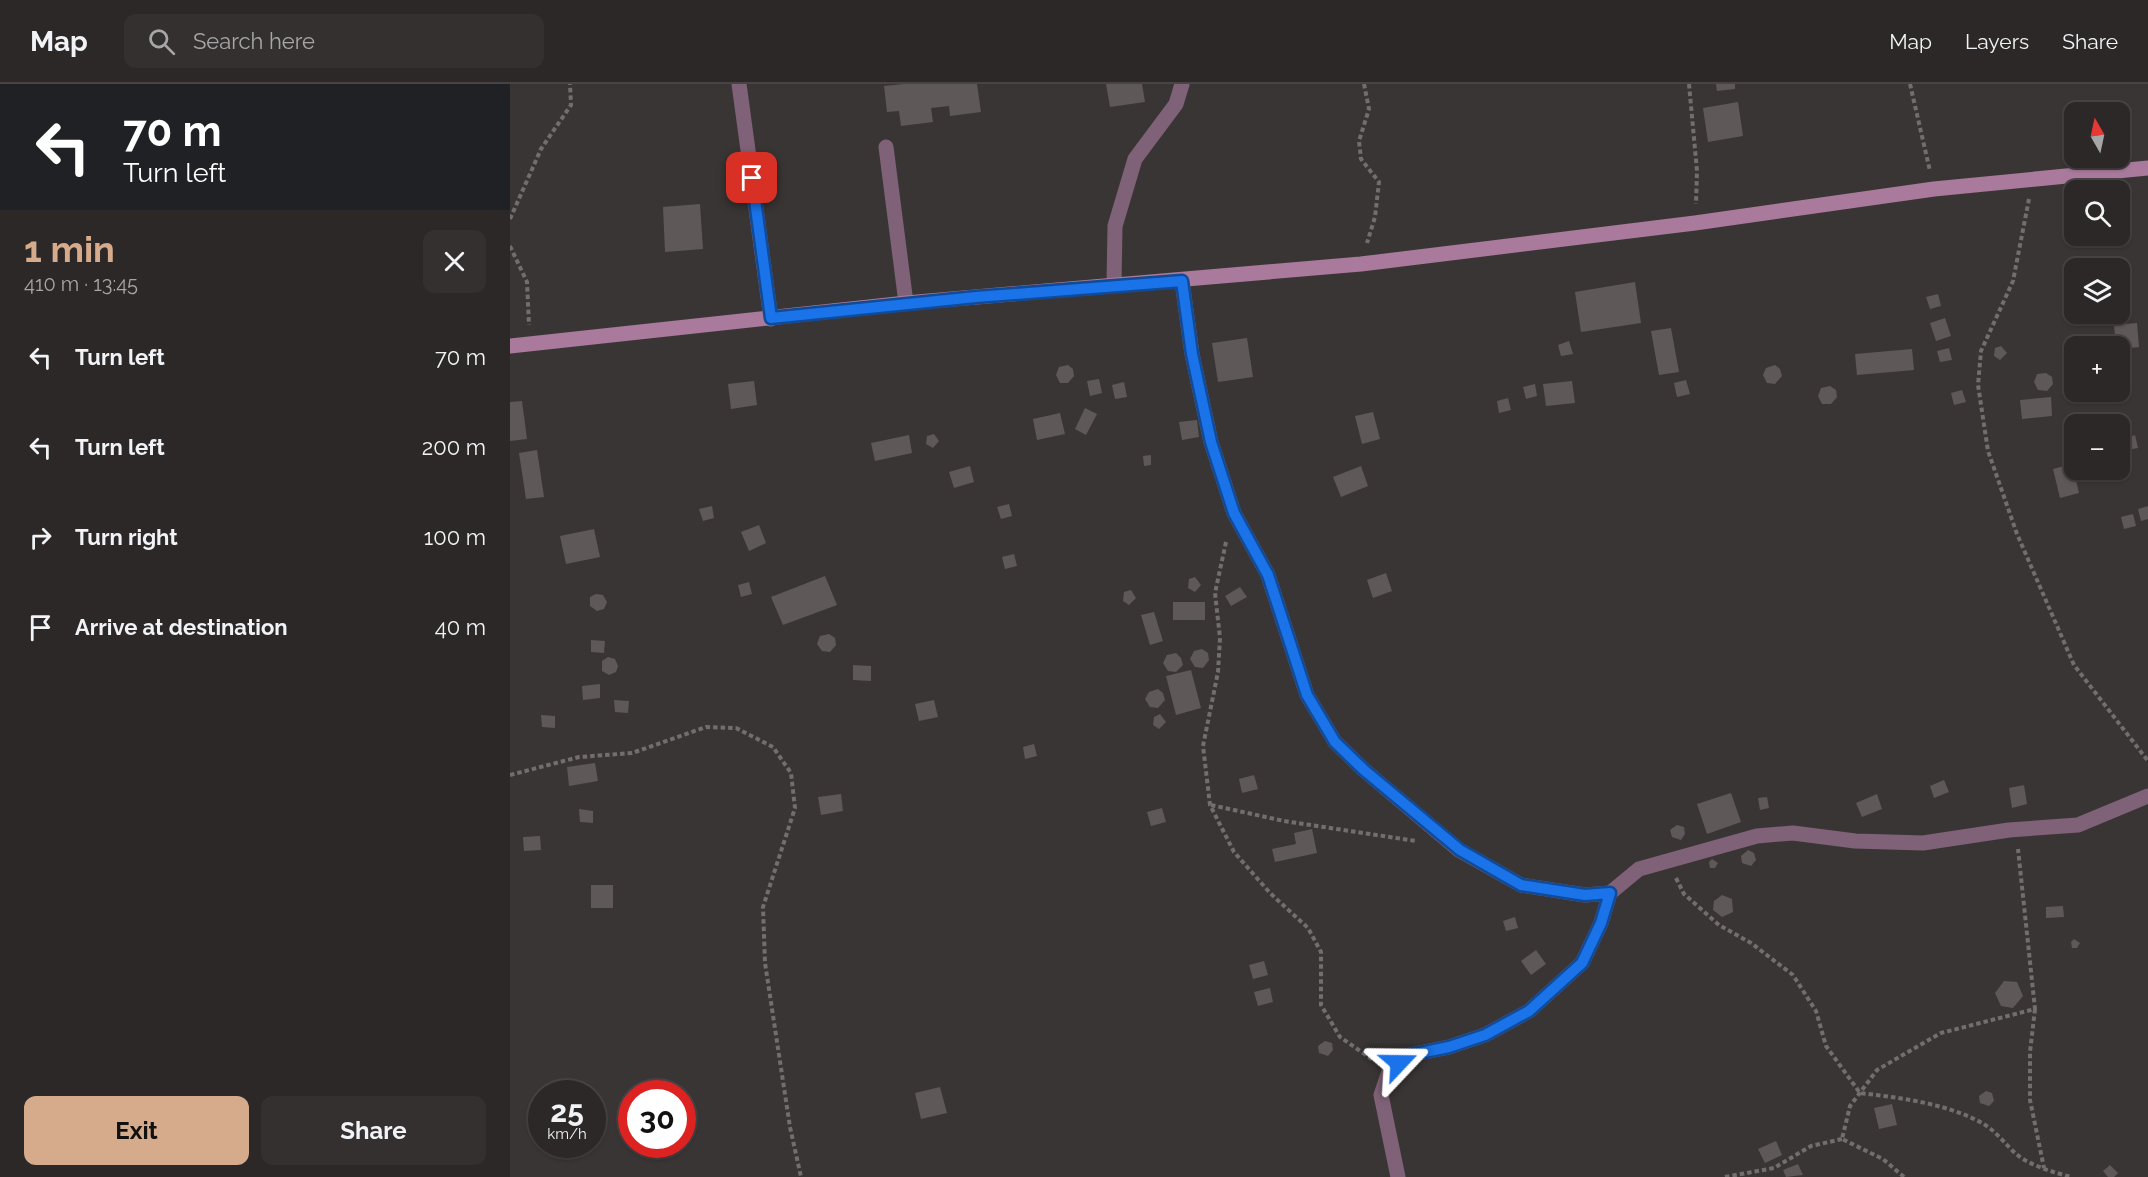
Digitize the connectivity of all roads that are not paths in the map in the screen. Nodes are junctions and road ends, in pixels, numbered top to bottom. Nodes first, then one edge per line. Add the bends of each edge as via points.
1 (739, 84) edge
2 (1182, 84) edge
3 (886, 147) dead end
4 (2147, 165) edge
5 (1182, 281) junction
6 (1114, 285) junction
7 (906, 303) junction
8 (771, 318) junction
9 (510, 346) edge
10 (2148, 796) edge
11 (1610, 893) junction
12 (1398, 1177) edge

1 - 8 street
2 - 6 street via 1176,104 1135,159 1115,226
3 - 7 street
4 - 5 main road via 1361,264
5 - 6 main road
5 - 11 street via 1192,354 1211,442 1234,513 1268,575 1307,695 1335,742 1460,850 1521,885 1585,895
6 - 7 main road
7 - 8 main road
8 - 9 main road
10 - 11 street via 2078,825 1923,843 1855,841 1793,833 1757,836 1639,869
11 - 12 street via 1582,963 1529,1011 1485,1035 1410,1055 1389,1071 1382,1095

